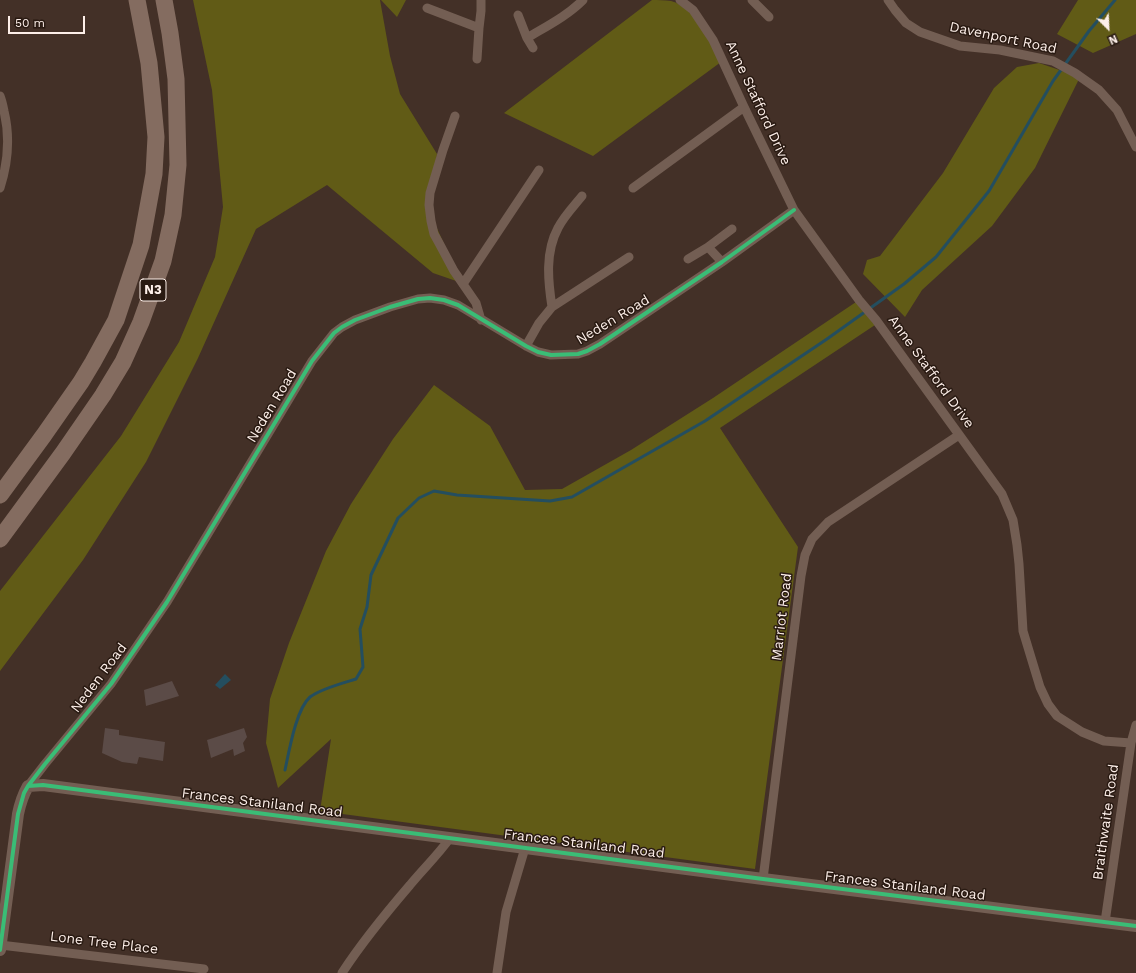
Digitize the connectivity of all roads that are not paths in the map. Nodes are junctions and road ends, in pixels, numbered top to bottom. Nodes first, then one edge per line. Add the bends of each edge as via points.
1 (137, 0) edge
2 (164, 0) edge
3 (481, 0) edge
4 (583, 0) edge
5 (682, 0) edge
6 (752, 0) edge
7 (888, 0) edge
8 (427, 8) dead end
9 (518, 15) dead end
10 (769, 17) dead end
11 (479, 28) junction
12 (527, 38) junction
13 (533, 48) dead end
14 (477, 59) dead end
15 (0, 96) edge
16 (744, 107) junction
17 (454, 116) dead end
18 (1136, 147) edge
19 (539, 170) dead end
20 (0, 188) edge
21 (633, 188) dead end
22 (582, 196) dead end
23 (794, 210) junction
24 (732, 229) dead end
25 (708, 247) junction
26 (629, 257) dead end
27 (688, 259) dead end
28 (722, 262) junction
29 (464, 284) junction
30 (552, 307) junction
31 (481, 320) junction
32 (526, 346) junction
33 (959, 435) junction
34 (0, 495) edge
35 (0, 539) edge
36 (1136, 726) edge
37 (1131, 743) junction
38 (28, 786) junction
39 (450, 838) junction
40 (525, 848) junction
41 (763, 879) junction
42 (1105, 922) junction
43 (1136, 926) edge
44 (0, 947) edge
45 (204, 969) dead end
46 (342, 973) edge
47 (497, 973) edge

1 - 34 highway, N3 via 149,63 156,137 154,174 141,245 116,320 82,382
2 - 35 highway, N3 via 176,79 178,165 173,216 163,261 141,322 123,362 63,453
3 - 11 street
4 - 12 street via 558,21
5 - 16 street, Anne Stafford Drive via 693,10 713,40
6 - 10 street
7 - 18 street, Davenport Road via 906,23 920,32 960,46 1000,50 1053,61 1075,73 1099,90 1117,110
8 - 11 street
9 - 12 street
11 - 14 street
12 - 13 street
15 - 20 street via 7,124 8,151
16 - 21 street
16 - 23 street, Anne Stafford Drive
17 - 29 street via 430,193 429,205 434,234
19 - 29 street
22 - 30 street via 558,229 550,251
23 - 28 street, Neden Road
23 - 33 street, Anne Stafford Drive
24 - 25 street
25 - 27 street
25 - 28 street
26 - 30 street
28 - 32 street, Neden Road via 587,351 551,355
29 - 31 street via 476,303
30 - 32 street
31 - 32 street, Neden Road
31 - 38 street, Neden Road via 458,305 444,300 418,299 355,320 334,333 312,361 167,602 111,684
33 - 37 street, Anne Stafford Drive via 1002,494 1012,520 1019,564 1023,631 1040,687 1048,704 1057,716 1082,732 1104,741
33 - 41 street, Marriot Road via 828,522 812,539 805,555 801,576
36 - 37 street, Braithwaite Road
37 - 42 street, Braithwaite Road
38 - 39 street, Frances Staniland Road via 43,785
38 - 44 street, Neden Road via 18,814
39 - 40 street, Frances Staniland Road
39 - 46 street via 410,884
40 - 41 street, Frances Staniland Road
40 - 47 street via 506,912
41 - 42 street, Frances Staniland Road
42 - 43 street, Frances Staniland Road
44 - 45 street, Lone Tree Place

